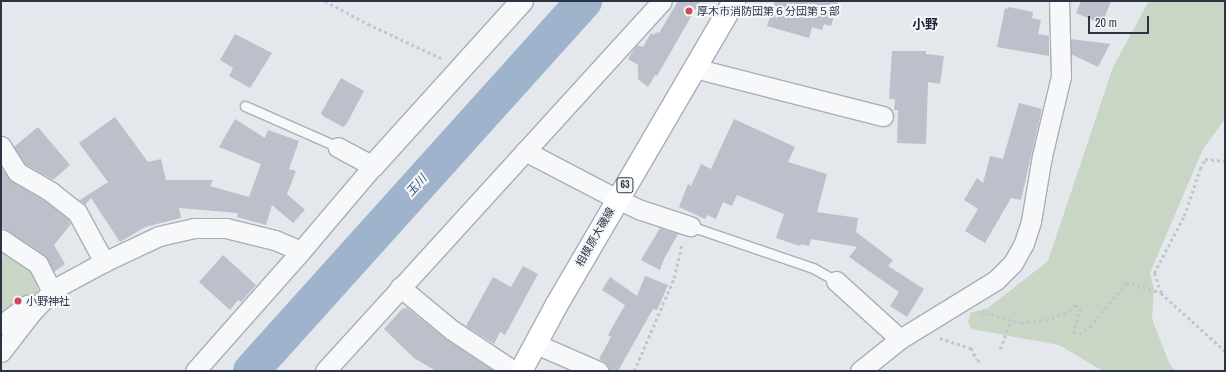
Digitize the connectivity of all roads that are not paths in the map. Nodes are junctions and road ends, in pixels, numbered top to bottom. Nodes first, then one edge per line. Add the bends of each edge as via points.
1 (522, 1) edge
2 (662, 1) edge
3 (734, 1) edge
4 (1059, 1) edge
5 (694, 68) junction
6 (245, 106) dead end
7 (883, 116) dead end
8 (1, 146) edge
9 (338, 146) joint
10 (524, 151) junction
11 (373, 166) junction
12 (617, 199) junction
13 (688, 226) joint
14 (1, 239) edge
15 (301, 251) junction
16 (104, 262) junction
17 (836, 281) joint
18 (400, 287) junction
19 (52, 291) junction
20 (39, 305) junction
21 (1, 325) edge
22 (900, 339) junction
23 (536, 344) junction
24 (1, 352) edge
25 (195, 371) edge
26 (325, 371) edge
27 (514, 371) edge
28 (521, 371) edge
29 (598, 371) edge
30 (860, 371) edge

1 - 11 street
2 - 10 street
3 - 5 main road, 相模原大磯線 / 63
4 - 22 street via 1061,76 1040,164 1031,221 1024,243 1013,263 996,280
5 - 7 street
5 - 12 main road, 相模原大磯線 / 63
6 - 9 lane
8 - 16 street via 16,172 51,192 77,212
9 - 11 street
10 - 12 street
10 - 18 street
11 - 15 street
12 - 13 street
12 - 23 main road, 相模原大磯線 / 63
13 - 17 lane via 813,268
14 - 19 street via 38,264
15 - 16 street via 275,240 226,228 194,228 159,236
15 - 25 street
16 - 19 street
17 - 22 street
18 - 26 street
18 - 27 street via 452,330
19 - 20 street
20 - 21 street via 28,305
20 - 24 street
22 - 30 street
23 - 28 main road, 相模原大磯線 / 63
23 - 29 street

